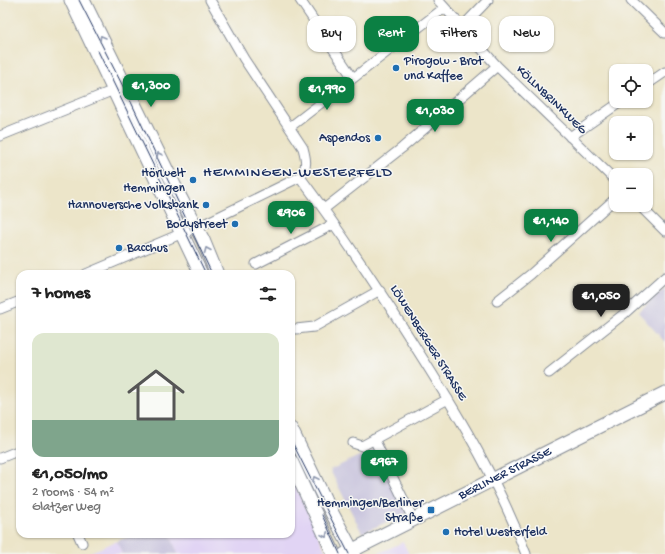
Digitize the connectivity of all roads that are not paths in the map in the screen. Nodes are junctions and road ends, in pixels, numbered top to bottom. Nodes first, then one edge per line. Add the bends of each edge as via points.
1 (71, 0) edge
2 (83, 0) edge
3 (210, 0) edge
4 (300, 0) edge
5 (438, 0) edge
6 (488, 0) edge
7 (631, 0) edge
8 (444, 8) junction
9 (452, 16) edge
10 (473, 16) edge
11 (665, 33) edge
12 (484, 52) edge
13 (497, 66) junction
14 (665, 72) edge
15 (353, 78) junction
16 (653, 80) edge
17 (114, 90) junction
18 (612, 108) edge
19 (290, 127) junction
20 (0, 136) edge
21 (570, 136) junction
22 (609, 174) edge
23 (300, 176) junction
24 (609, 204) edge
25 (324, 209) junction
26 (646, 212) edge
27 (334, 224) junction
28 (188, 231) junction
29 (665, 231) edge
30 (256, 264) dead end
31 (95, 270) edge
32 (200, 270) edge
33 (215, 270) edge
34 (665, 277) edge
35 (380, 290) junction
36 (497, 301) dead end
37 (16, 303) edge
38 (0, 309) edge
39 (296, 329) dead end
40 (549, 373) dead end
41 (665, 393) edge
42 (448, 399) junction
43 (295, 438) edge
44 (374, 439) junction
45 (353, 443) dead end
46 (16, 452) edge
47 (0, 458) edge
48 (295, 470) edge
49 (492, 479) junction
50 (413, 519) junction
51 (80, 538) edge
52 (82, 543) dead end
53 (351, 553) edge
54 (334, 554) edge
55 (526, 554) edge

1 - 17 street
28 -> 2 street
3 - 19 street via 244,59
4 - 15 street
5 - 8 street, KÖLLNBRINKWEG
6 - 10 street
7 - 11 street
8 - 9 street, KÖLLNBRINKWEG
8 - 15 street
12 - 13 street, KÖLLNBRINKWEG
13 - 21 street, KÖLLNBRINKWEG
13 - 25 street via 402,148
14 - 16 street
15 - 19 street
17 - 20 street
17 - 28 street
18 - 21 street
19 - 23 street via 303,148 307,161 306,168
21 - 22 street, KÖLLNBRINKWEG
23 - 25 street, LÖWENBERGER STRASSE
23 - 28 street
24 - 36 street
25 - 27 street, LÖWENBERGER STRASSE
26 - 29 street
27 - 30 street
27 - 35 street, LÖWENBERGER STRASSE
28 - 31 street
28 - 32 street
33 -> 28 street via 203,240
34 - 40 street via 625,313
35 - 39 street via 314,327
35 - 42 street, LÖWENBERGER STRASSE
37 - 38 street
41 - 49 street, BERLINER STRASSE
42 - 44 street
42 - 49 street, LÖWENBERGER STRASSE
53 -> 43 street
44 - 45 street via 362,446
44 - 50 street
46 - 47 street
48 -> 54 street
49 - 50 street, BERLINER STRASSE
49 - 55 street, LÖWENBERGER STRASSE via 516,527
50 - 53 street, BERLINER STRASSE
51 - 52 street

